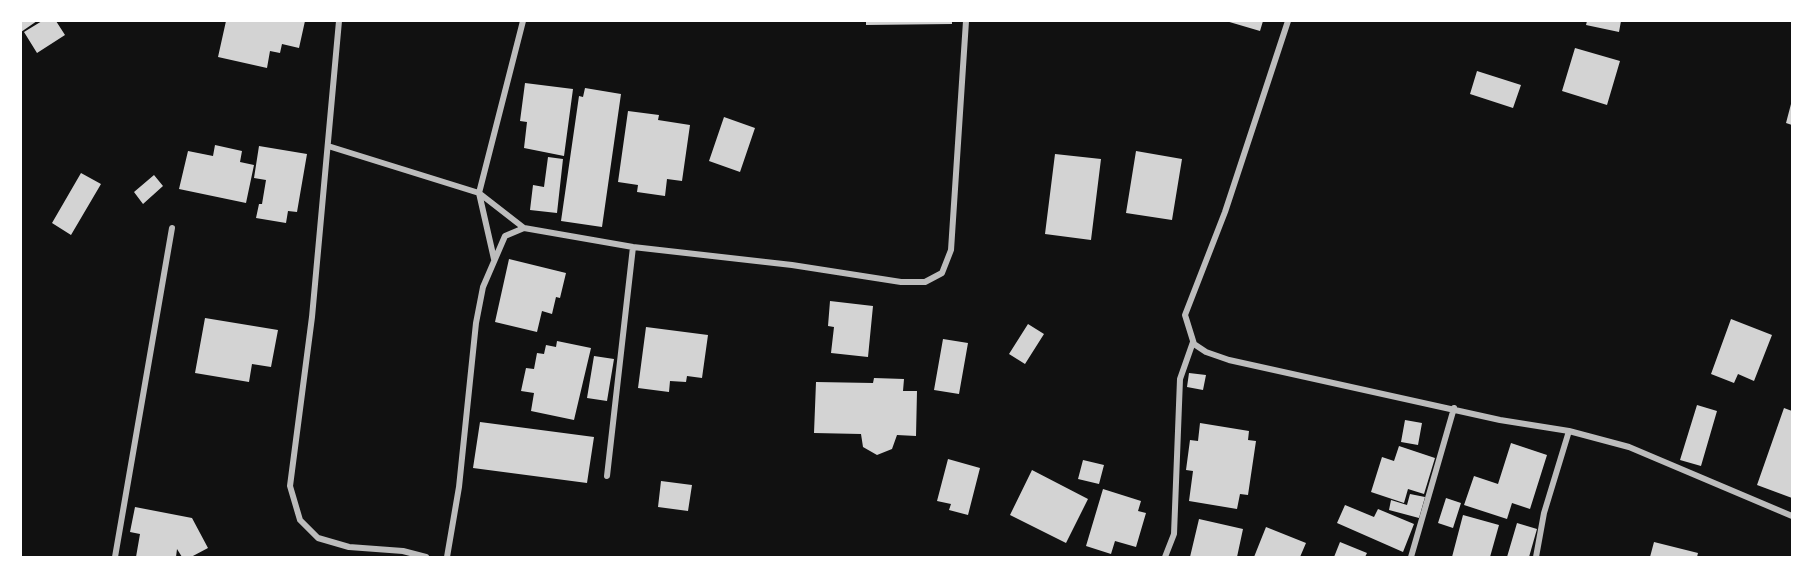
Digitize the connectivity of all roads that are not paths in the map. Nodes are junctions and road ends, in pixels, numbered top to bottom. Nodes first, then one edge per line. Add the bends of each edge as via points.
1 (339, 21) edge
2 (523, 21) edge
3 (966, 21) edge
4 (1288, 21) edge
5 (328, 146) junction
6 (479, 193) junction
7 (172, 228) dead end
8 (524, 228) junction
9 (633, 247) junction
10 (495, 260) junction
11 (1193, 341) junction
12 (1454, 408) junction
13 (1569, 431) junction
14 (607, 476) dead end
15 (1792, 516) edge
16 (115, 557) edge
17 (426, 557) edge
18 (447, 557) edge
19 (1165, 557) edge
20 (1411, 557) edge
21 (1536, 557) edge

1 - 5 street
2 - 6 street
3 - 9 street via 956,204 951,250 942,273 925,282 901,282
4 - 11 street via 1225,212 1185,315
5 - 6 street
5 - 17 street via 312,317 290,486 300,520 318,538 349,547
6 - 8 street
6 - 10 street
7 - 16 street
8 - 9 street
8 - 10 street via 505,236
9 - 14 street
10 - 18 street via 483,286 476,323 459,487
11 - 12 street via 1206,352 1230,360
11 - 19 street via 1180,379 1174,534
12 - 13 street
12 - 20 street
13 - 15 street via 1629,447
13 - 21 street via 1544,513

